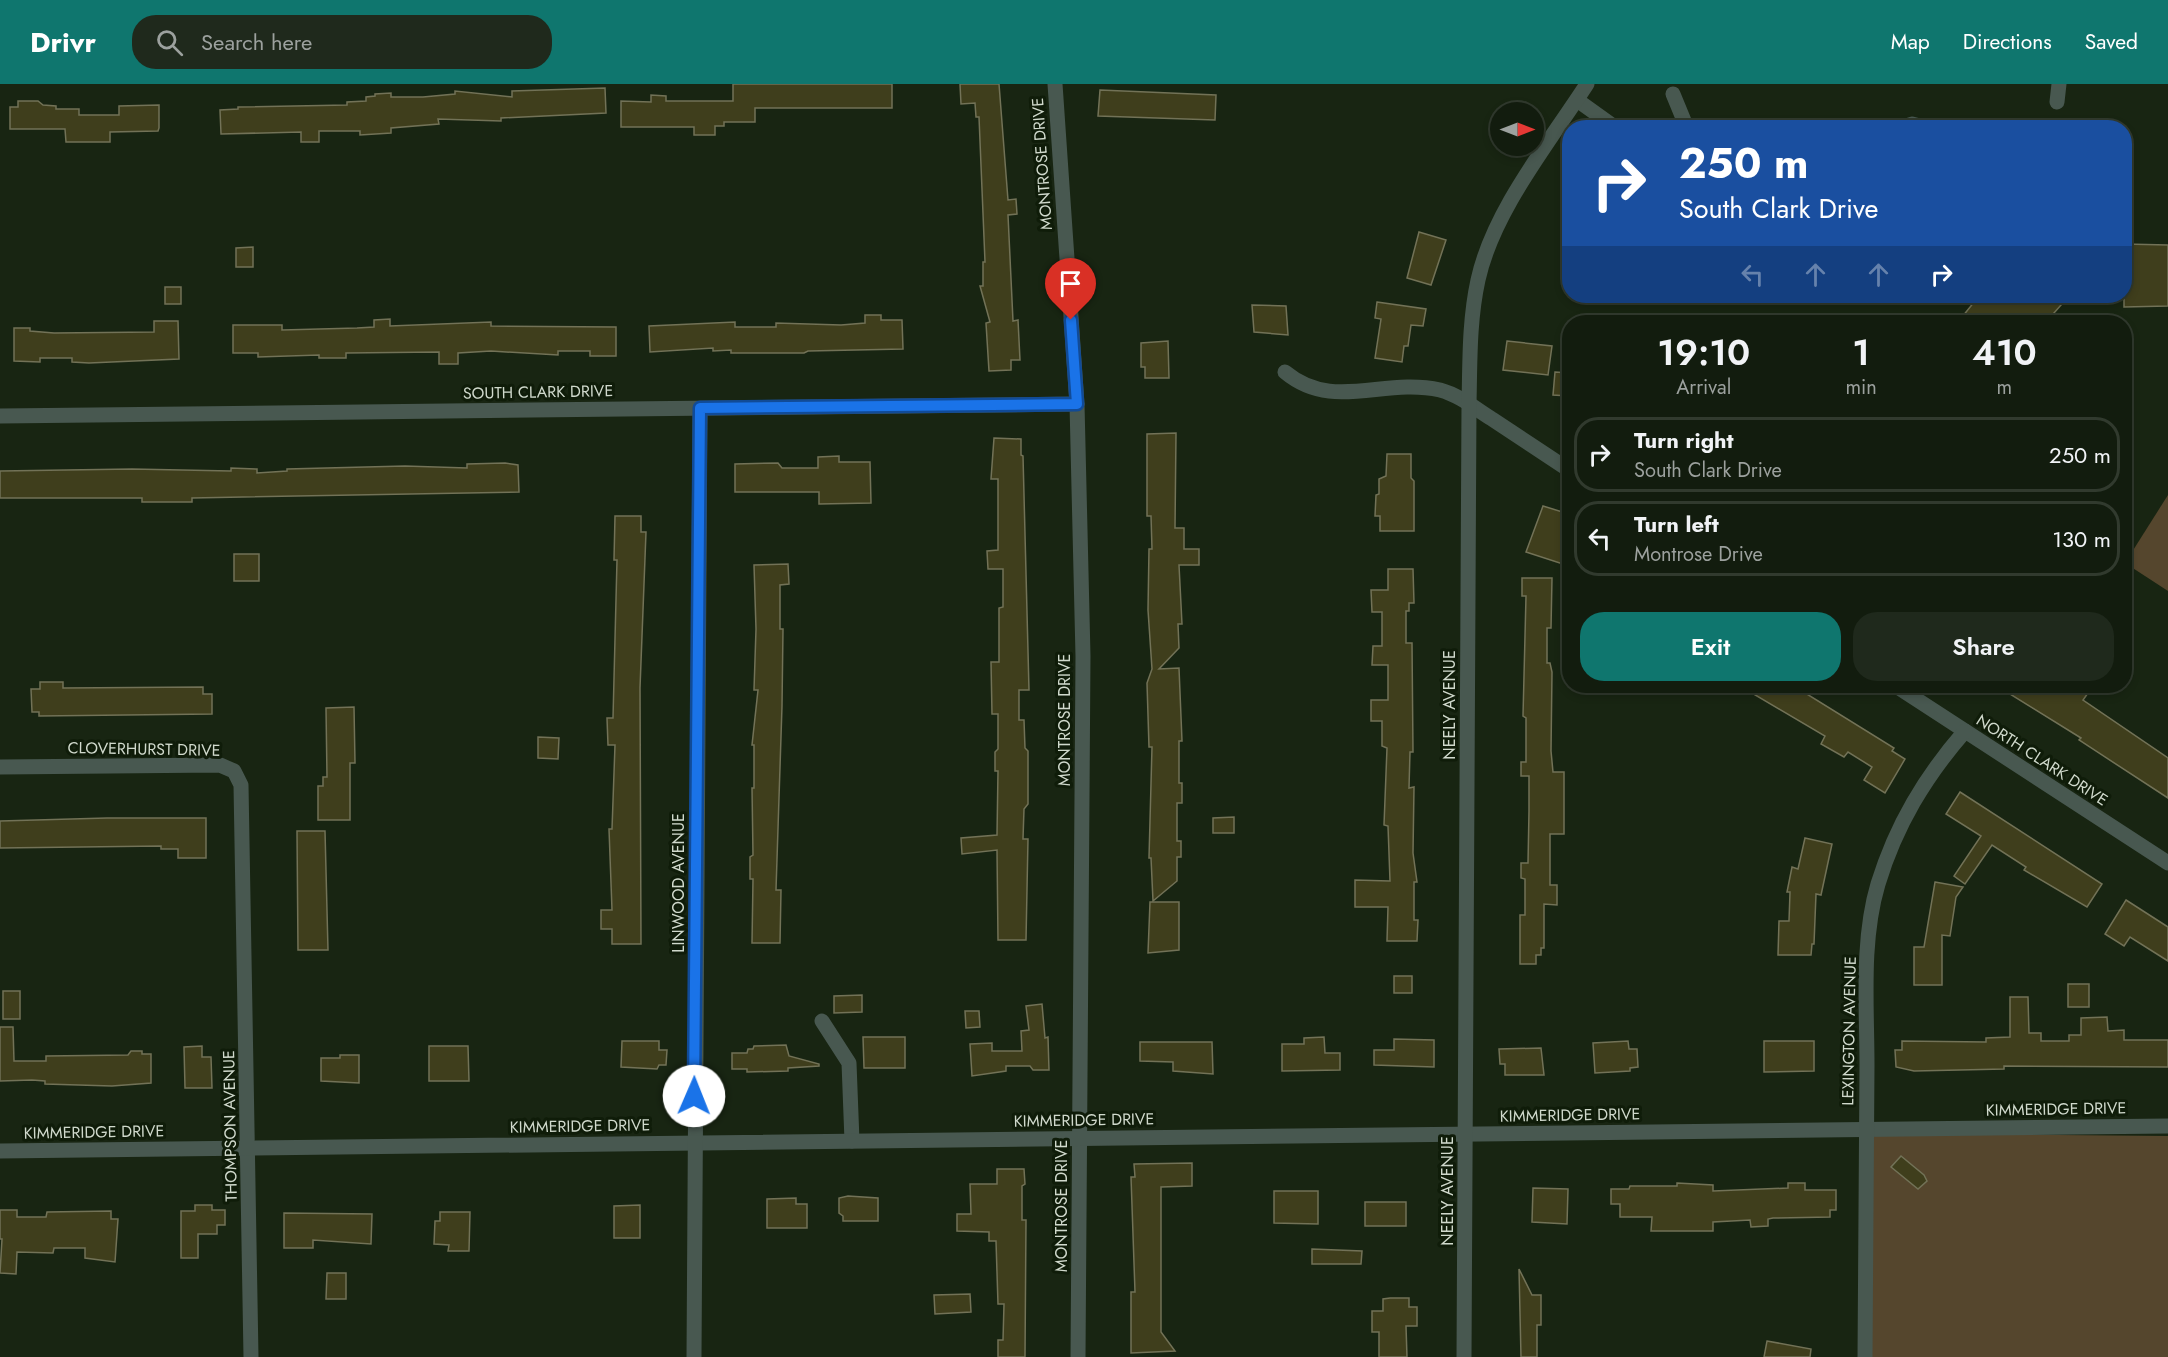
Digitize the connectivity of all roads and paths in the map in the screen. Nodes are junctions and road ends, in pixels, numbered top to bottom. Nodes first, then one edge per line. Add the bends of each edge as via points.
1 (1055, 84) edge
2 (1587, 84) edge
3 (2059, 84) edge
4 (1673, 94) dead end
5 (1577, 100) junction
6 (2057, 102) dead end
7 (1564, 120) edge
8 (1605, 120) edge
9 (1684, 120) edge
10 (1562, 123) edge
11 (1285, 372) dead end
12 (1077, 404) junction
13 (1469, 404) junction
14 (700, 408) junction
15 (0, 416) edge
16 (1562, 465) edge
17 (1907, 693) edge
18 (1965, 731) junction
19 (0, 767) edge
20 (2168, 863) edge
21 (243, 895) joint
22 (822, 1020) dead end
23 (2168, 1126) edge
24 (1866, 1130) junction
25 (1465, 1134) junction
26 (1079, 1138) junction
27 (852, 1141) junction
28 (694, 1143) junction
29 (249, 1148) junction
30 (0, 1151) edge
31 (251, 1357) edge
32 (693, 1357) edge
33 (1078, 1357) edge
34 (1464, 1357) edge
35 (1865, 1357) edge

1 - 12 street, MONTROSE DRIVE
2 - 5 street, NEELY AVENUE
3 - 6 street
4 - 9 street
5 - 7 street, NEELY AVENUE
5 - 8 street
10 - 13 street, NEELY AVENUE via 1511,201 1478,277 1472,310
11 - 13 street via 1298,383 1318,391 1402,386 1440,390
12 - 14 street, SOUTH CLARK DRIVE
12 - 26 street, MONTROSE DRIVE via 1083,656
13 - 16 street
13 - 25 street, NEELY AVENUE
14 - 15 street, SOUTH CLARK DRIVE
14 - 28 street, LINWOOD AVENUE
17 - 18 street, NORTH CLARK DRIVE
18 - 20 street, NORTH CLARK DRIVE
18 - 24 street, LEXINGTON AVENUE via 1934,766 1912,801 1877,887 1867,956
19 - 21 street, CLOVERHURST DRIVE via 220,765 234,771 241,785
21 - 29 street, THOMPSON AVENUE
22 - 27 street via 849,1064
23 - 24 street, KIMMERIDGE DRIVE
24 - 25 street, KIMMERIDGE DRIVE
24 - 35 street, LEXINGTON AVENUE
25 - 26 street, KIMMERIDGE DRIVE
25 - 34 street, NEELY AVENUE
26 - 27 street, KIMMERIDGE DRIVE
26 - 33 street, MONTROSE DRIVE
27 - 28 street, KIMMERIDGE DRIVE
28 - 29 street, KIMMERIDGE DRIVE
28 - 32 street, LINWOOD AVENUE
29 - 30 street, KIMMERIDGE DRIVE
29 - 31 street, THOMPSON AVENUE

